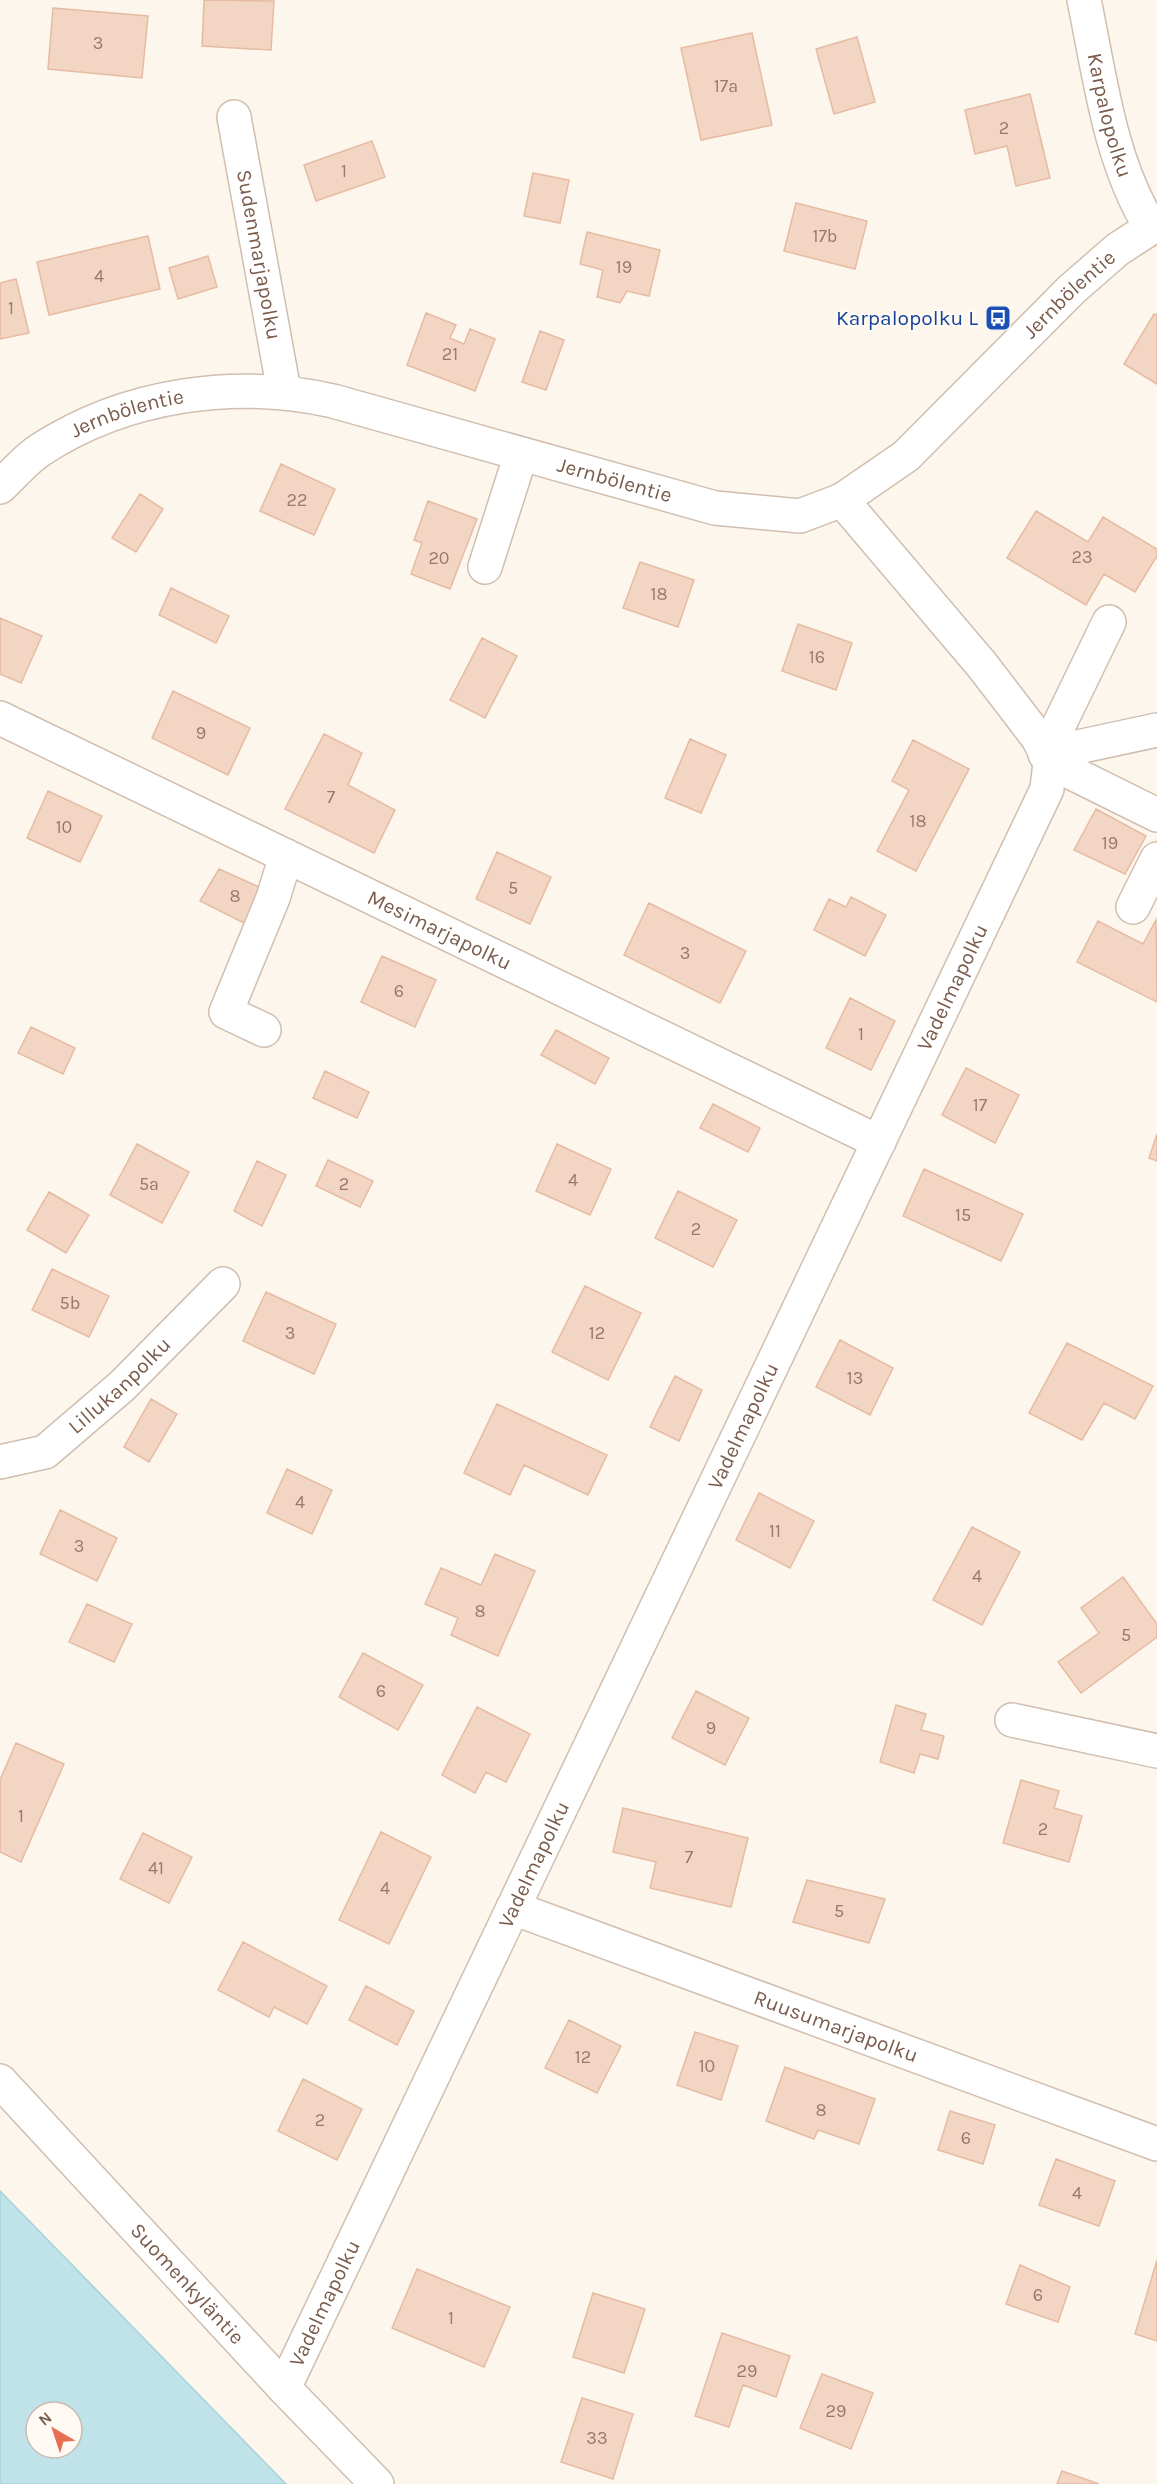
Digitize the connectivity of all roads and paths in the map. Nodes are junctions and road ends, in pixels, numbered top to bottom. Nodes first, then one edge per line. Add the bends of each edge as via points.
1 (1084, 0) edge
2 (234, 117) dead end
3 (1153, 225) edge
4 (284, 391) junction
5 (521, 454) junction
6 (0, 488) edge
7 (842, 500) junction
8 (485, 567) dead end
9 (1109, 622) dead end
10 (0, 718) edge
11 (1157, 730) edge
12 (1047, 758) junction
13 (1157, 815) edge
14 (286, 856) junction
15 (1157, 859) edge
16 (1133, 908) dead end
17 (264, 1030) dead end
18 (879, 1142) junction
19 (223, 1284) dead end
20 (0, 1462) edge
21 (1012, 1720) dead end
22 (1157, 1751) edge
23 (513, 1908) junction
24 (0, 2081) edge
25 (1157, 2144) edge
26 (284, 2388) junction
27 (377, 2484) edge

1 - 3 street, Karpalopolku via 1120,164 1135,202
2 - 4 street, Sudenmarjapolku
3 - 7 street, Jernbölentie via 1071,290 906,456
4 - 5 street, Jernbölentie
4 - 6 street, Jernbölentie via 183,395 117,411 39,450
5 - 7 street, Jernbölentie via 715,508 800,516
5 - 8 street
7 - 12 street via 982,665 1038,738
9 - 12 street, Vadelmapolku
10 - 14 street, Mesimarjapolku
11 - 12 street
12 - 13 street
12 - 18 street, Vadelmapolku via 1047,789
14 - 17 street via 226,1012
14 - 18 street, Mesimarjapolku
15 - 16 street
18 - 23 street, Vadelmapolku
19 - 20 street, Lillukanpolku via 122,1386 45,1452
21 - 22 street
23 - 25 street, Ruusumarjapolku
23 - 26 street, Vadelmapolku
24 - 26 street, Suomenkyläntie
26 - 27 street, Suomenkyläntie

